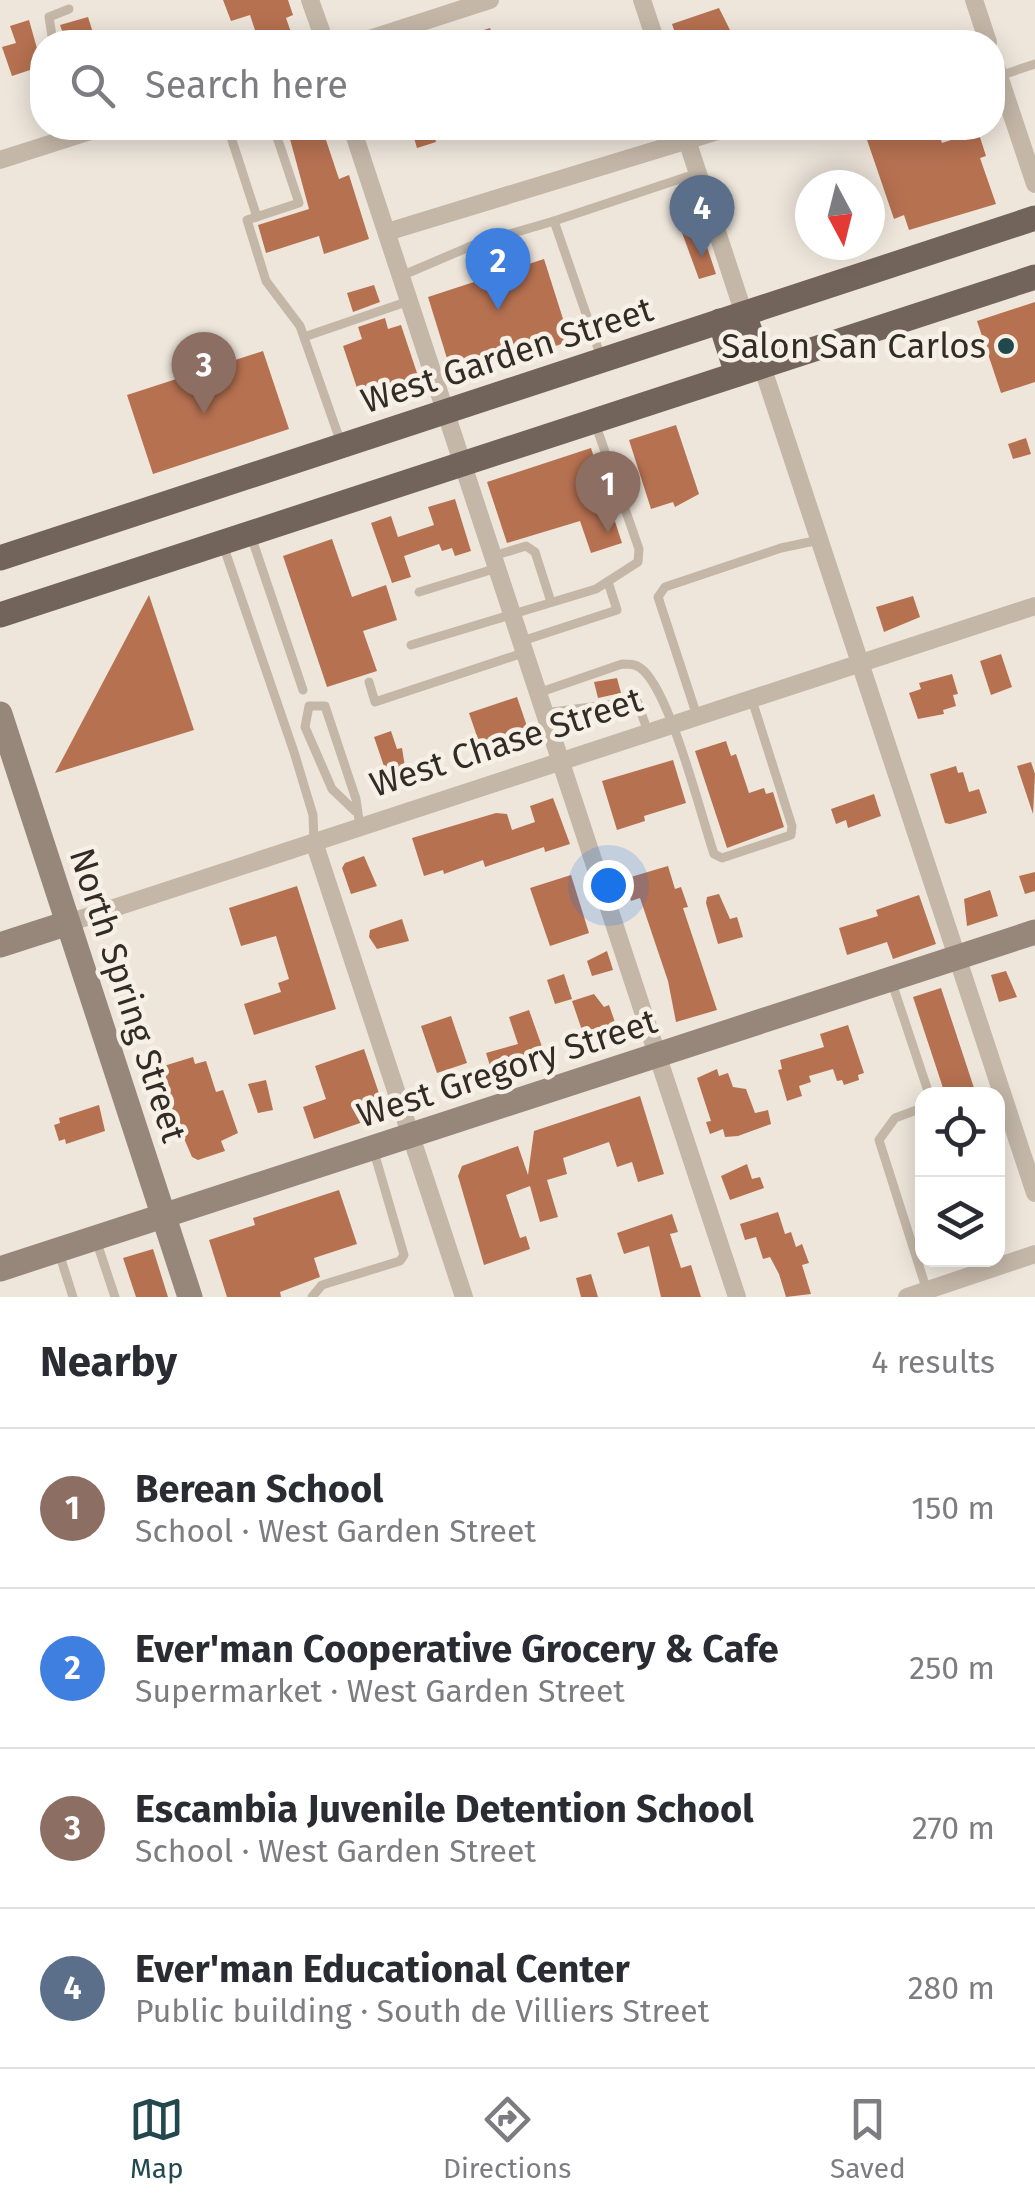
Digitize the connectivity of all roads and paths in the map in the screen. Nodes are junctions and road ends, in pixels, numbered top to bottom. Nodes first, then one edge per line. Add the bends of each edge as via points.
1 (310, 0) edge
2 (490, 0) edge
3 (642, 0) edge
4 (974, 0) edge
5 (69, 10) dead end
6 (52, 30) edge
7 (320, 30) edge
8 (397, 30) edge
9 (652, 30) edge
10 (984, 30) edge
11 (1035, 64) edge
12 (1005, 74) edge
13 (1005, 94) edge
14 (58, 140) edge
15 (232, 140) edge
16 (278, 140) edge
17 (356, 140) edge
18 (668, 140) edge
19 (688, 140) edge
20 (0, 160) edge
21 (698, 174) junction
22 (1035, 184) edge
23 (256, 217) junction
24 (1035, 218) edge
25 (554, 221) junction
26 (387, 232) junction
27 (401, 276) junction
28 (1035, 276) edge
29 (409, 300) junction
30 (732, 318) junction
31 (304, 336) junction
32 (602, 360) junction
33 (749, 370) junction
34 (446, 411) junction
35 (594, 420) junction
36 (342, 445) junction
37 (462, 464) junction
38 (250, 533) junction
39 (819, 540) junction
40 (223, 542) junction
41 (0, 558) edge
42 (495, 562) junction
43 (608, 582) junction
44 (419, 592) dead end
45 (551, 602) junction
46 (1035, 606) edge
47 (512, 614) junction
48 (0, 615) edge
49 (411, 645) dead end
50 (524, 646) junction
51 (860, 663) junction
52 (369, 682) dead end
53 (303, 690) dead end
54 (538, 692) junction
55 (751, 699) junction
56 (545, 713) junction
57 (0, 714) edge
58 (697, 716) junction
59 (670, 725) junction
60 (648, 732) junction
61 (561, 761) junction
62 (357, 819) junction
63 (314, 842) junction
64 (68, 923) junction
65 (1035, 932) edge
66 (0, 946) edge
67 (958, 958) junction
68 (891, 980) junction
69 (658, 1056) junction
70 (927, 1087) edge
71 (915, 1111) edge
72 (411, 1137) junction
73 (373, 1149) junction
74 (1035, 1193) edge
75 (164, 1217) junction
76 (96, 1238) junction
77 (58, 1250) junction
78 (1035, 1254) edge
79 (0, 1269) edge
80 (927, 1291) junction
81 (73, 1297) edge
82 (115, 1297) edge
83 (190, 1297) edge
84 (312, 1297) edge
85 (464, 1297) edge
86 (737, 1297) edge
87 (907, 1297) edge

1 - 7 street
2 - 8 street
3 - 9 street
4 - 10 street
5 - 6 lane via 50,17
11 - 12 lane
13 - 22 street
14 - 20 street
15 - 23 lane
16 - 23 lane via 299,203
17 - 26 street
18 - 26 street
19 - 21 street
21 - 25 lane
21 - 30 street
23 - 31 lane via 247,220 266,281
24 - 30 main road, West Garden Street
25 - 27 lane
25 - 32 lane
26 - 27 street
27 - 29 street
28 - 33 main road
29 - 31 lane
29 - 34 street
30 - 32 main road, West Garden Street
30 - 33 main road
31 - 36 lane
32 - 34 main road, West Garden Street
33 - 35 main road
33 - 39 street
34 - 36 main road, West Garden Street
34 - 37 street
35 - 37 main road
35 - 43 lane via 639,548 634,566
36 - 41 main road, West Garden Street
37 - 38 main road
37 - 42 street
38 - 40 main road
38 - 53 lane
39 - 51 street
39 - 58 lane via 665,588 658,597
40 - 48 main road
40 - 63 lane via 308,800
42 - 44 lane
42 - 45 lane via 526,546 535,552
42 - 47 street
43 - 45 lane
43 - 50 lane via 617,610
45 - 47 lane
46 - 51 street, West Chase Street
47 - 49 lane
47 - 50 street
50 - 52 lane via 375,702
50 - 54 street
51 - 55 street, West Chase Street
51 - 67 street
54 - 56 street
54 - 59 lane via 636,664 651,680
55 - 58 street, West Chase Street
55 - 59 lane via 791,835 722,858 714,854
56 - 60 lane via 637,701
56 - 61 street
57 - 64 street, North Spring Street
58 - 59 street, West Chase Street
59 - 60 street, West Chase Street
60 - 61 street, West Chase Street
61 - 62 street, West Chase Street
61 - 69 street
62 - 62 lane via 325,706 309,706 305,727 332,790
62 - 63 street, West Chase Street
63 - 64 street, West Chase Street
63 - 72 street
64 - 66 street, West Chase Street
64 - 75 street, North Spring Street
65 - 67 street, West Gregory Street
67 - 68 street, West Gregory Street
67 - 74 street
68 - 69 street, West Gregory Street
68 - 70 lane
69 - 72 street, West Gregory Street
69 - 86 street
71 - 80 lane via 895,1118 880,1140
72 - 73 street, West Gregory Street
72 - 85 street
73 - 75 street, West Gregory Street
73 - 84 lane via 404,1255 322,1285
75 - 76 street, West Gregory Street
75 - 83 street, North Spring Street
76 - 77 street, West Gregory Street
76 - 82 lane
77 - 79 street, West Gregory Street
77 - 81 lane
78 - 80 street
80 - 87 street

